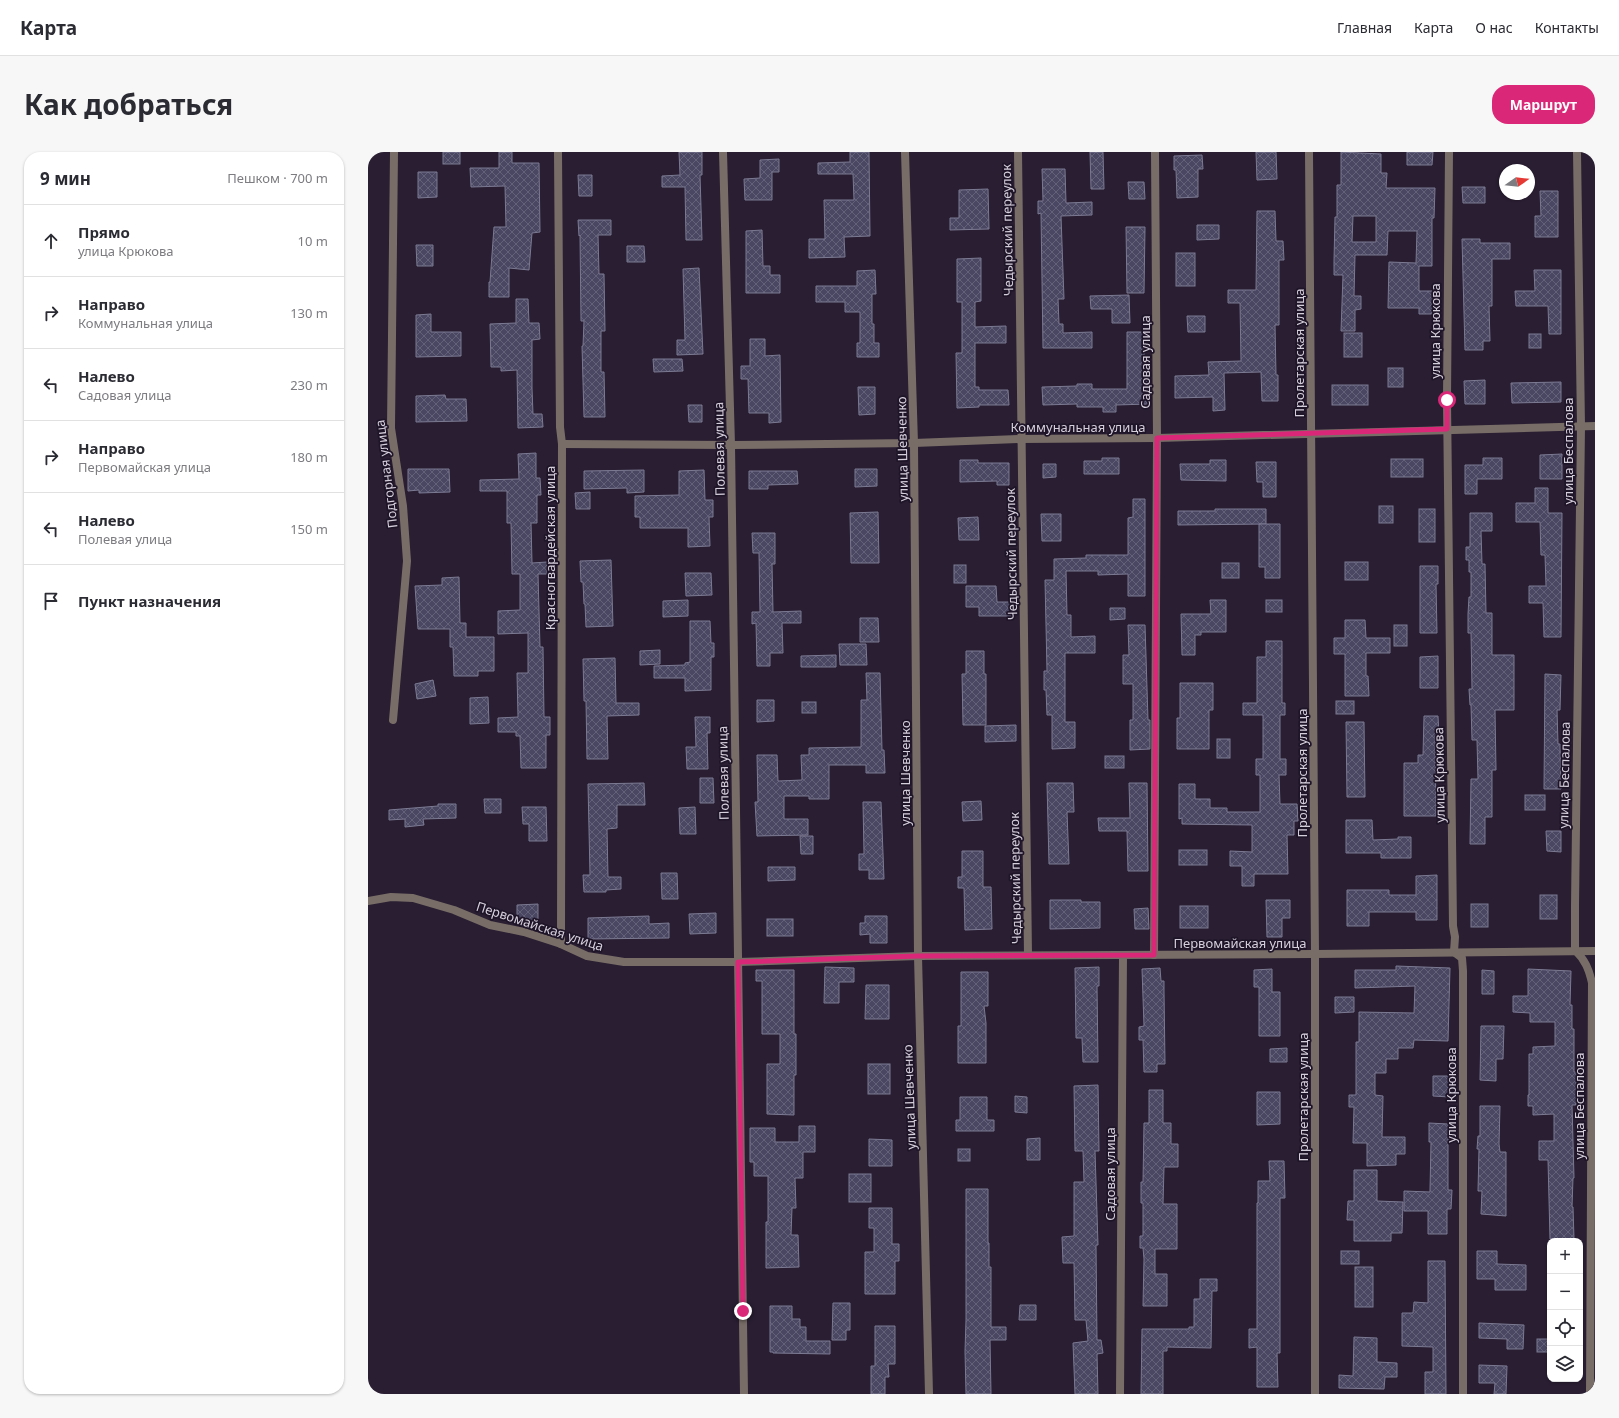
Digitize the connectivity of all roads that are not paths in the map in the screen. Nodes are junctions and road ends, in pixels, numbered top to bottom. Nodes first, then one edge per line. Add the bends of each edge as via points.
1 (394, 152) edge
2 (558, 152) edge
3 (723, 152) edge
4 (905, 152) edge
5 (1018, 152) edge
6 (1155, 152) edge
7 (1309, 152) edge
8 (1449, 152) edge
9 (1577, 152) edge
10 (1581, 426) junction
11 (1595, 426) edge
12 (1447, 429) junction
13 (1311, 433) junction
14 (1157, 438) junction
15 (1021, 439) junction
16 (914, 443) junction
17 (562, 444) junction
18 (731, 445) junction
19 (393, 720) dead end
20 (368, 901) edge
21 (561, 944) junction
22 (1575, 950) junction
23 (1595, 951) edge
24 (1454, 952) junction
25 (1315, 954) junction
26 (1028, 955) junction
27 (1123, 955) junction
28 (1154, 955) junction
29 (918, 956) junction
30 (738, 962) junction
31 (744, 1394) edge
32 (929, 1394) edge
33 (1120, 1394) edge
34 (1315, 1394) edge
35 (1463, 1394) edge
36 (1590, 1394) edge

1 - 19 street, Подгорная улица via 391,428 403,506 406,561
2 - 17 street, Красногвардейская улица
3 - 18 street, Полевая улица
4 - 16 street, улица Шевченко
5 - 15 street, Чедырский переулок
6 - 14 street, Садовая улица
7 - 13 street, Пролетарская улица
8 - 12 street, улица Крюкова
9 - 10 street, улица Беспалова
10 - 11 street, Коммунальная улица
10 - 12 street, Коммунальная улица
10 - 22 street, улица Беспалова
12 - 13 street, Коммунальная улица
12 - 24 street, улица Крюкова
13 - 14 street, Коммунальная улица
13 - 25 street, Пролетарская улица
14 - 15 street, Коммунальная улица
14 - 28 street, Садовая улица
15 - 16 street, Коммунальная улица
15 - 26 street, Чедырский переулок
16 - 18 street, Коммунальная улица
16 - 29 street, улица Шевченко
17 - 18 street, Коммунальная улица
17 - 21 street, Красногвардейская улица
18 - 30 street, Полевая улица
20 - 21 street, Первомайская улица via 391,897 413,898 454,910 490,925 524,932
21 - 30 street, Первомайская улица via 587,956 624,962
22 - 23 street, Первомайская улица
22 - 24 street, Первомайская улица
22 - 36 street, улица Беспалова via 1587,965 1592,983
24 - 25 street, Первомайская улица
24 - 35 street, улица Крюкова via 1462,958 1463,971
25 - 28 street, Первомайская улица
25 - 34 street, Пролетарская улица
26 - 27 street, Первомайская улица
26 - 29 street, Первомайская улица
27 - 28 street, Первомайская улица
27 - 33 street, Садовая улица
29 - 30 street, Первомайская улица
29 - 32 street, улица Шевченко
30 - 31 street, Полевая улица

